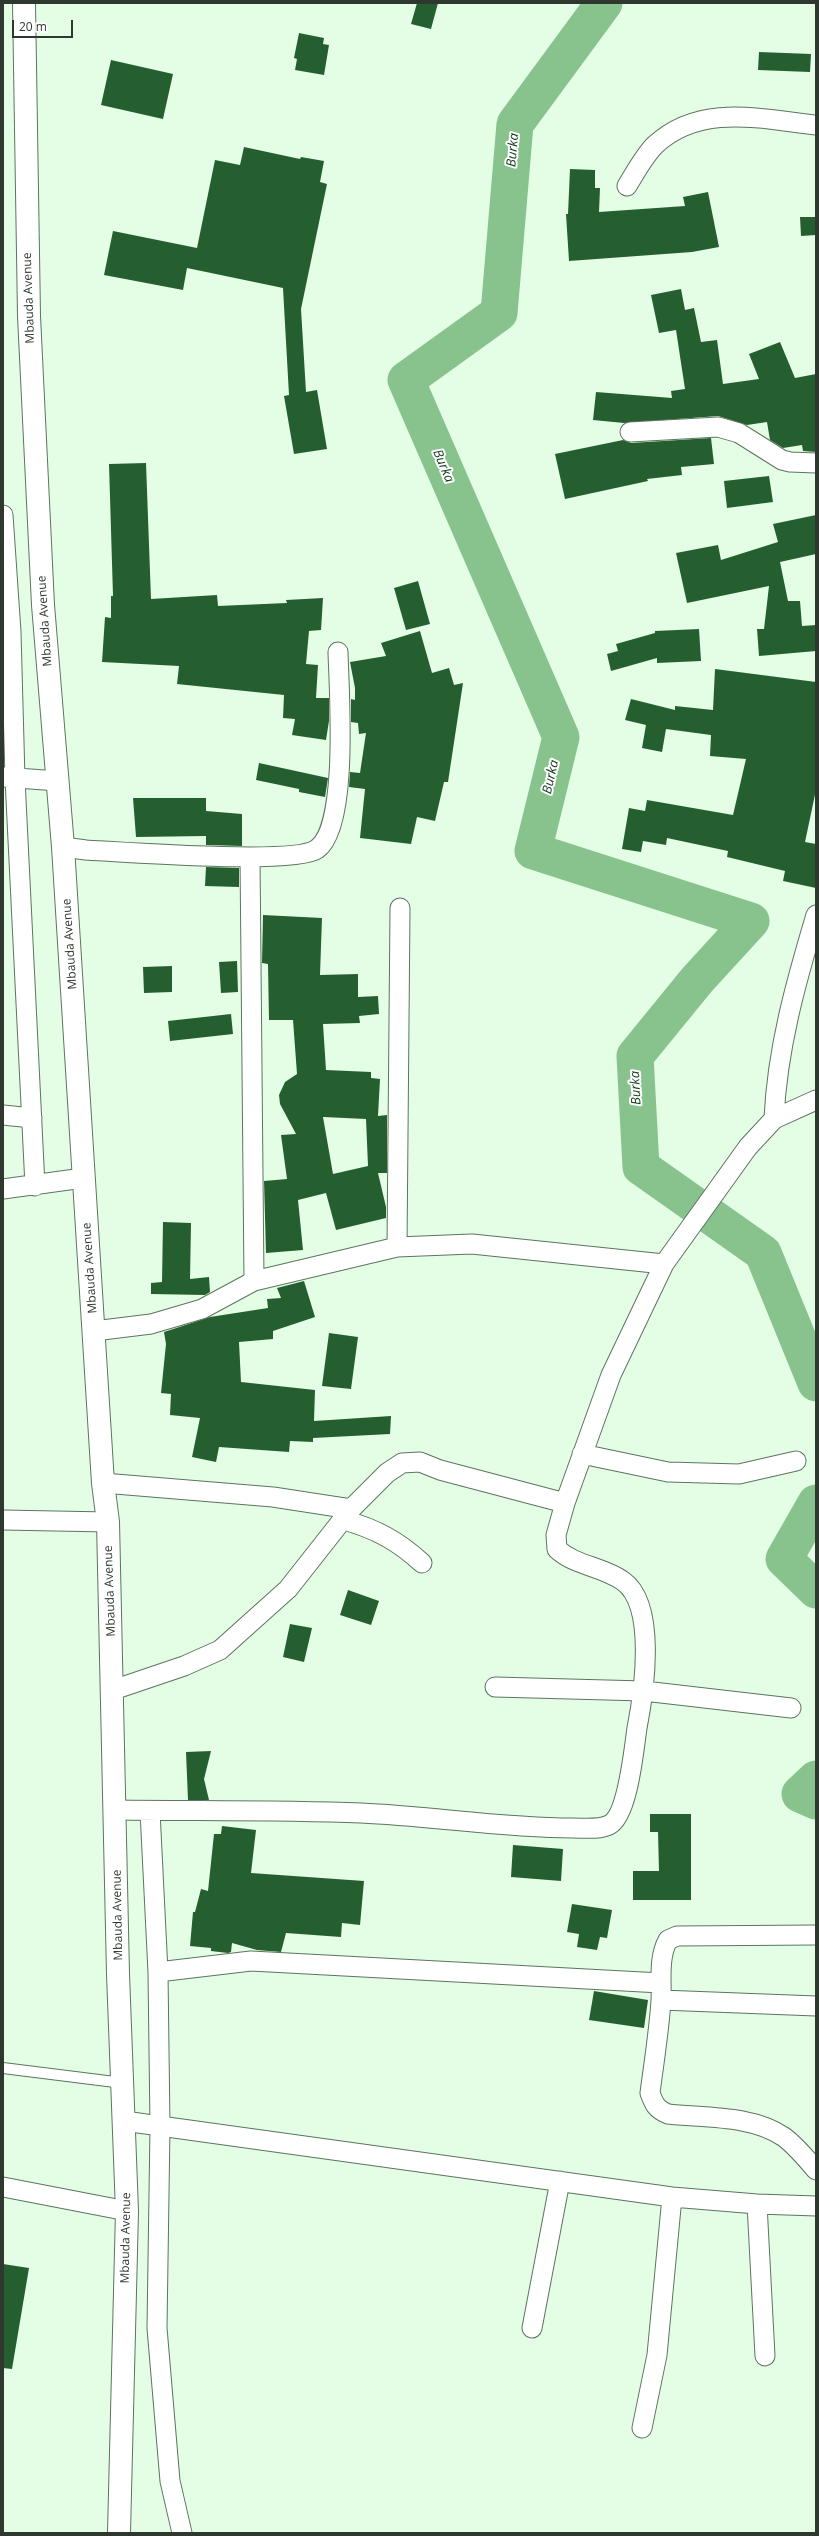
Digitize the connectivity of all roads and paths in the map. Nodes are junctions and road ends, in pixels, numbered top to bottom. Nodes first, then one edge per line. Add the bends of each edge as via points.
1 (24, 3) edge
2 (816, 124) edge
3 (627, 186) dead end
4 (630, 432) dead end
5 (816, 463) edge
6 (3, 515) edge
7 (4, 534) edge
8 (338, 652) dead end
9 (9, 778) edge
10 (58, 781) junction
11 (63, 847) junction
12 (250, 857) junction
13 (400, 908) dead end
14 (815, 920) edge
15 (816, 1100) edge
16 (3, 1116) edge
17 (32, 1118) junction
18 (774, 1119) junction
19 (83, 1178) junction
20 (35, 1186) junction
21 (3, 1189) edge
22 (397, 1247) junction
23 (664, 1264) junction
24 (254, 1281) junction
25 (94, 1331) junction
26 (582, 1454) junction
27 (796, 1462) dead end
28 (103, 1483) junction
29 (565, 1502) junction
30 (348, 1514) junction
31 (3, 1520) edge
32 (108, 1522) junction
33 (422, 1563) dead end
34 (495, 1687) dead end
35 (113, 1690) junction
36 (644, 1690) junction
37 (791, 1708) dead end
38 (116, 1810) junction
39 (150, 1811) junction
40 (816, 1935) edge
41 (158, 1972) junction
42 (661, 1992) junction
43 (816, 2006) edge
44 (3, 2068) edge
45 (123, 2083) junction
46 (124, 2121) junction
47 (160, 2127) junction
48 (816, 2170) edge
49 (560, 2181) junction
50 (3, 2187) edge
51 (672, 2197) junction
52 (757, 2204) junction
53 (816, 2206) edge
54 (127, 2211) junction
55 (532, 2328) dead end
56 (766, 2356) dead end
57 (642, 2428) dead end
58 (119, 2533) edge
59 (182, 2533) edge

1 - 10 street, Mbauda Avenue via 29,316 43,605
2 - 3 street via 730,116 707,118 687,124 670,133 653,147
4 - 5 street via 718,428 739,433 782,460
6 - 7 street
7 - 9 street via 11,632
8 - 12 street via 341,740 333,824 318,849 307,855
9 - 10 street
9 - 17 street
10 - 11 street, Mbauda Avenue
11 - 12 street
11 - 19 street, Mbauda Avenue
12 - 24 street
13 - 22 street
14 - 18 street via 788,1018 776,1082
15 - 18 street
16 - 17 street
17 - 20 street
18 - 23 street via 748,1147 697,1222
19 - 20 street
19 - 25 street, Mbauda Avenue
20 - 21 street
22 - 23 street via 472,1244
22 - 24 street
23 - 26 street via 612,1375
24 - 25 street via 202,1309 151,1324
25 - 28 street, Mbauda Avenue
26 - 27 street via 668,1472 739,1474
26 - 29 street
28 - 30 street via 273,1496
28 - 32 street, Mbauda Avenue
29 - 30 street via 440,1470 420,1462 402,1463 387,1473
29 - 36 street via 556,1535 556,1549 566,1558 602,1569 624,1581 636,1596 642,1612
30 - 33 street via 388,1536
30 - 35 street via 288,1590 220,1650 184,1666
31 - 32 street
32 - 35 street, Mbauda Avenue
34 - 36 street
35 - 38 street, Mbauda Avenue
36 - 37 street
36 - 39 street via 624,1801 618,1819 600,1828 554,1828 361,1814
38 - 39 street
38 - 45 street, Mbauda Avenue via 118,1974
39 - 41 street
40 - 42 street via 677,1936 668,1940 664,1947
41 - 42 street via 252,1961
41 - 47 street
42 - 43 street
42 - 48 street via 650,2093 654,2105 668,2114 757,2124 784,2137
44 - 45 lane
45 - 46 street, Mbauda Avenue
46 - 47 street
46 - 54 street, Mbauda Avenue
47 - 49 street
47 - 59 street via 157,2342 170,2482
49 - 51 street
49 - 55 street
50 - 54 street
51 - 52 street
51 - 57 street via 657,2355
52 - 53 street
52 - 56 street
54 - 58 street, Mbauda Avenue

